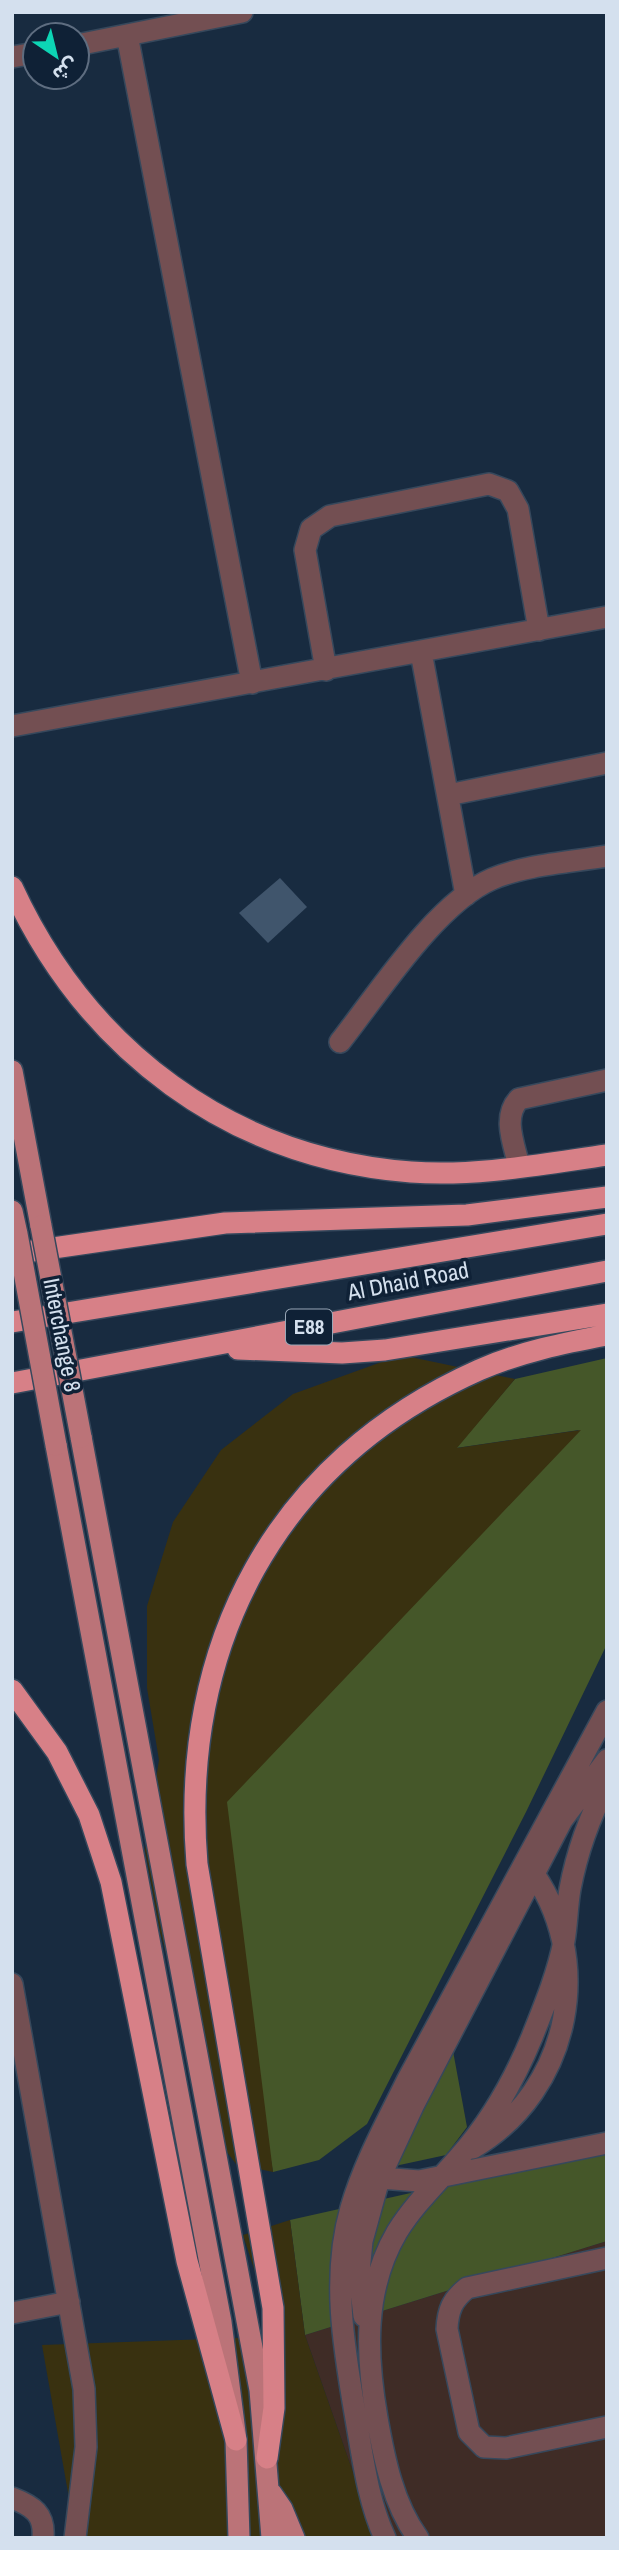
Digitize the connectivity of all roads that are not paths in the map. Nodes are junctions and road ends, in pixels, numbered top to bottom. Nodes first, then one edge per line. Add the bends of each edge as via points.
1 (242, 12) edge
2 (127, 35) junction
3 (91, 41) edge
4 (607, 617) edge
5 (539, 630) junction
6 (422, 652) junction
7 (326, 670) junction
8 (252, 683) junction
9 (12, 726) edge
10 (607, 763) edge
11 (448, 794) junction
12 (607, 856) edge
13 (12, 887) edge
14 (466, 895) junction
15 (340, 1042) dead end
16 (12, 1071) edge
17 (607, 1080) edge
18 (607, 1155) edge
19 (519, 1166) junction
20 (607, 1197) edge
21 (12, 1211) edge
22 (607, 1224) edge
23 (14, 1244) edge
24 (607, 1271) edge
25 (607, 1314) edge
26 (12, 1322) edge
27 (607, 1335) edge
28 (205, 1346) junction
29 (12, 1382) edge
30 (12, 1690) edge
31 (607, 1711) edge
32 (607, 1760) edge
33 (607, 1784) edge
34 (530, 1869) junction
35 (564, 1942) junction
36 (12, 1984) edge
37 (607, 2143) edge
38 (371, 2177) junction
39 (440, 2177) junction
40 (607, 2258) edge
41 (69, 2302) junction
42 (12, 2313) edge
43 (368, 2335) junction
44 (607, 2427) edge
45 (236, 2440) junction
46 (267, 2458) junction
47 (270, 2492) junction
48 (12, 2498) edge
49 (43, 2538) edge
50 (75, 2538) edge
51 (239, 2538) edge
52 (272, 2538) edge
53 (294, 2538) edge
54 (385, 2538) edge
55 (418, 2538) edge

1 - 2 street
2 - 3 street
2 - 8 street
4 - 5 street
5 - 6 street
5 - 7 street via 518,509 508,491 489,484 330,516 311,529 305,550
6 - 7 street
6 - 11 street
7 - 8 street
8 - 9 street
10 - 11 street
11 - 14 street
12 - 14 street via 500,876
13 - 19 highway via 40,943 78,999 140,1061 214,1114 292,1149 372,1168 453,1173
14 - 15 street via 420,940
16 - 46 main road, Interchange 8, bridge via 255,2356
17 - 19 street via 519,1099 510,1112
18 - 19 highway
20 - 23 highway via 467,1215 225,1223
21 - 23 main road, Interchange 8
22 - 26 highway, Al Dhaid Road / E88
23 - 45 main road, Interchange 8, bridge via 221,2322
24 - 28 highway, Al Dhaid Road / E88
25 - 28 highway via 385,1350 342,1353
27 - 46 highway via 526,1353 482,1369 439,1389 361,1442 303,1501 267,1548 224,1632 210,1677 199,1723 193,1817 197,1864 273,2308 274,2396
28 - 29 highway, Al Dhaid Road / E88
30 - 45 highway via 57,1752 89,1815 111,1881 187,2261
31 - 34 street
32 - 34 street via 585,1785
33 - 35 street via 580,1852
34 - 35 street via 548,1897
34 - 38 street via 413,2106
35 - 39 street via 569,1988 555,2055 517,2113
36 - 41 street
37 - 39 street
38 - 39 street via 419,2181
38 - 43 street via 359,2272
38 - 54 street via 351,2208 342,2255 341,2312 366,2477
39 - 43 street via 396,2234 381,2266
40 - 44 street via 467,2288 455,2298 447,2329 469,2432 484,2446 506,2448
41 - 42 street
41 - 50 street via 86,2418
43 - 55 street via 374,2403 388,2470
45 - 51 main road, Interchange 8
46 - 47 main road, Interchange 8
47 - 52 main road, Interchange 8
47 - 53 main road
48 - 49 street via 38,2512

